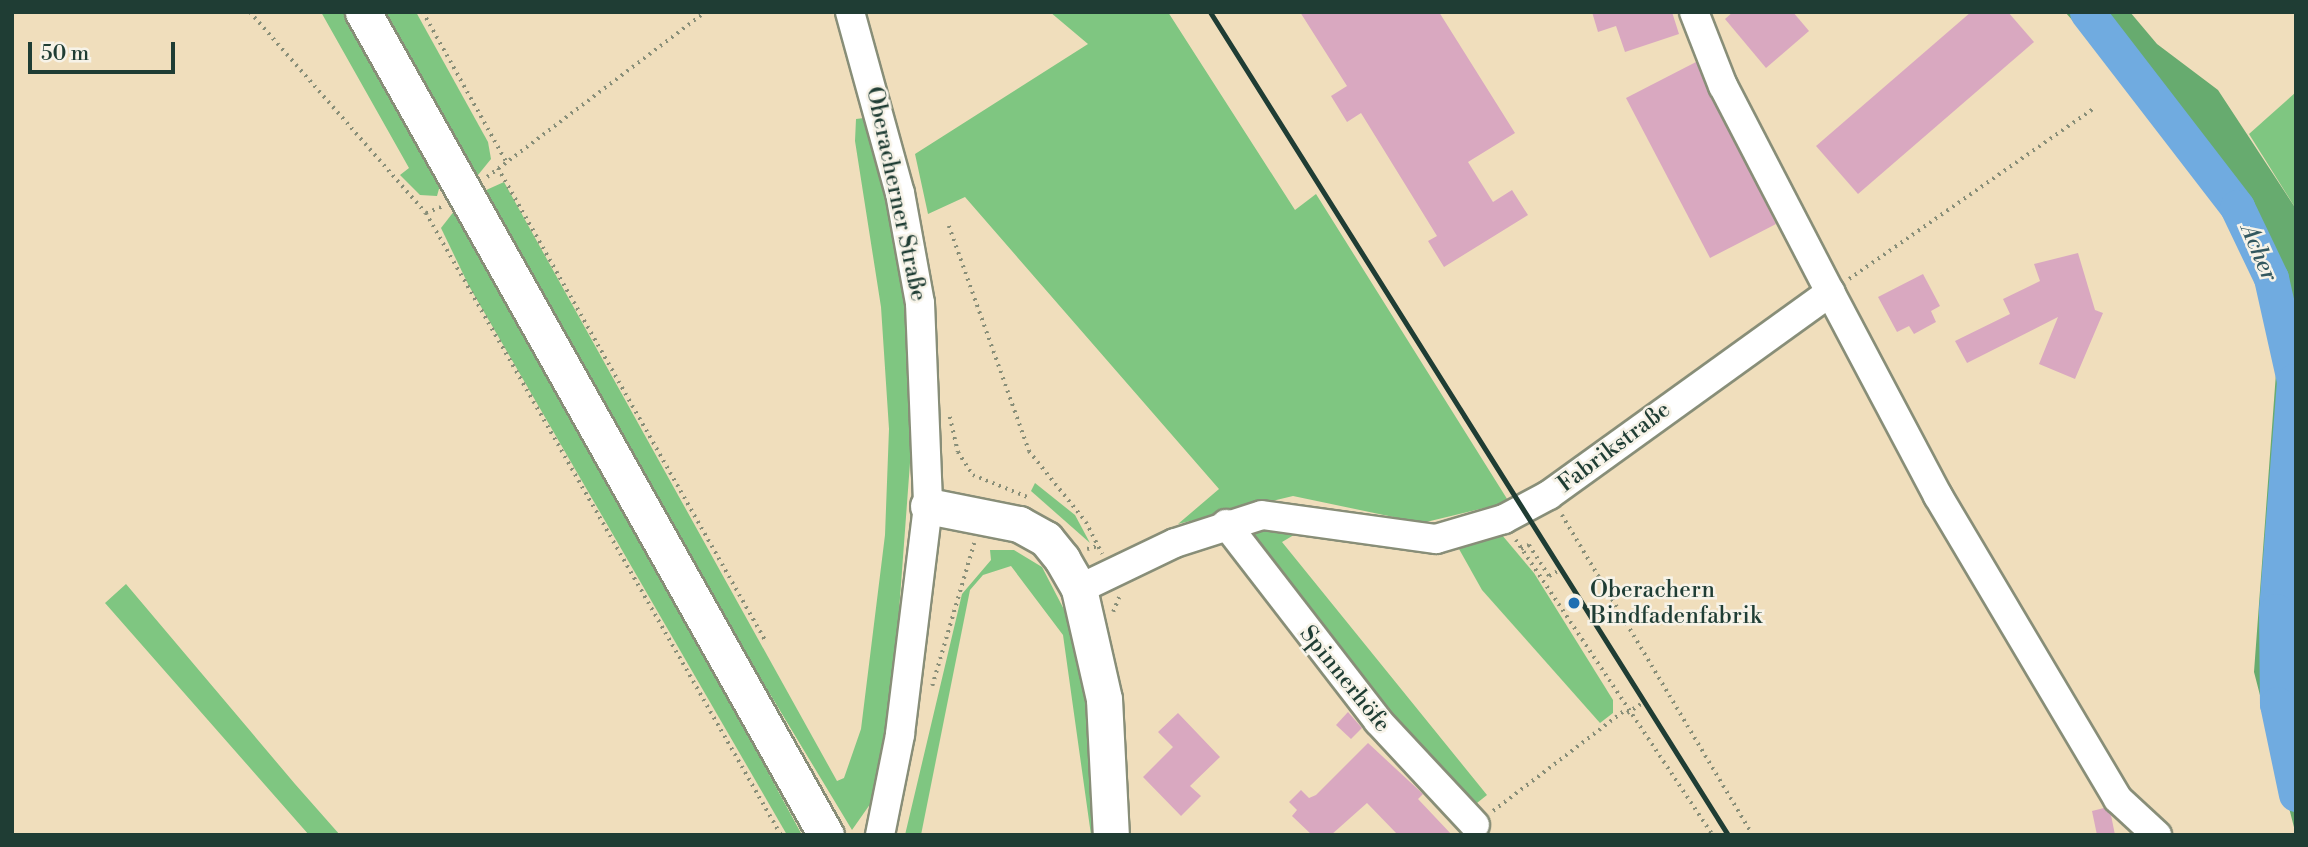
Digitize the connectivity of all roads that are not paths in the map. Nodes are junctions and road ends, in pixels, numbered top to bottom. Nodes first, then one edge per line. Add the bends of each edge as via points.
1 (363, 12) edge
2 (850, 12) edge
3 (1694, 12) edge
4 (1830, 292) junction
5 (928, 506) junction
6 (1226, 524) junction
7 (1079, 589) junction
8 (1475, 825) road end
9 (826, 835) edge
10 (880, 835) edge
11 (1111, 835) edge
12 (2157, 835) edge

1 - 9 main road
2 - 5 street, Oberacherner Straße via 897,180 920,303
3 - 4 street via 1735,110
4 - 6 street, Fabrikstraße via 1549,495 1504,519 1436,539 1262,515
4 - 12 street via 1938,496 2118,799
5 - 7 main road via 985,499 1046,540
5 - 10 street, Oberacherner Straße
6 - 7 street, Fabrikstraße
6 - 8 street, Spinnerhöfe via 1378,721
7 - 11 main road via 1104,699

